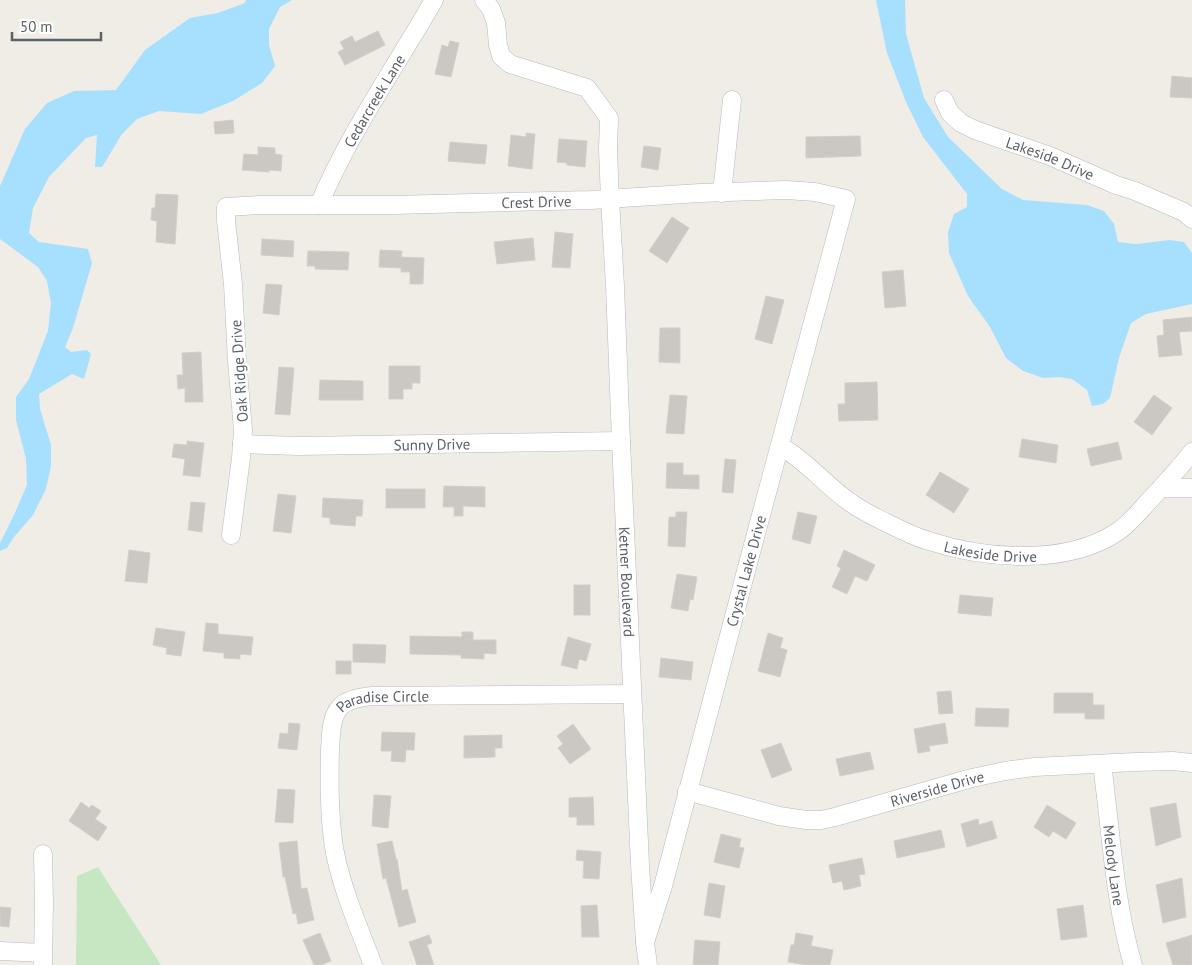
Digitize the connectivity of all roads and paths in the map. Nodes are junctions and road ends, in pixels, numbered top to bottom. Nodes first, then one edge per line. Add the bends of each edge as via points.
1 (434, 0) edge
2 (484, 0) edge
3 (732, 100) dead end
4 (944, 100) dead end
5 (722, 193) junction
6 (610, 199) junction
7 (846, 199) joint
8 (319, 205) junction
9 (226, 207) joint
10 (1192, 219) edge
11 (620, 440) junction
12 (242, 444) junction
13 (780, 446) junction
14 (1192, 452) edge
15 (1161, 488) junction
16 (1192, 488) edge
17 (231, 535) dead end
18 (632, 694) junction
19 (1192, 763) edge
20 (1102, 764) junction
21 (688, 791) junction
22 (43, 854) dead end
23 (645, 942) junction
24 (0, 951) edge
25 (43, 959) edge
26 (373, 965) edge
27 (648, 965) edge
28 (1133, 965) edge

1 - 8 street, Cedarcreek Lane via 348,145
2 - 6 street, Ketner Boulevard via 496,23 501,56 510,64 587,88 609,118
3 - 5 street
4 - 10 street, Lakeside Drive via 950,113 975,130 1050,156 1184,212
5 - 6 street, Crest Drive
5 - 7 street, Crest Drive via 786,190
6 - 8 street, Crest Drive
6 - 11 street, Ketner Boulevard
7 - 13 street, Crystal Lake Drive
8 - 9 street, Crest Drive
9 - 12 street, Oak Ridge Drive
11 - 12 street, Sunny Drive via 298,446
11 - 18 street, Ketner Boulevard
12 - 17 street, Oak Ridge Drive
13 - 15 street, Lakeside Drive via 850,503 875,517 930,541 994,554 1041,555 1086,547 1128,524
13 - 21 street, Crystal Lake Drive
14 - 15 street, Lakeside Drive
15 - 16 street
18 - 23 street, Ketner Boulevard
18 - 26 street, Paradise Circle via 372,696 349,701 340,708 331,733 333,841 348,900
19 - 20 street, Riverside Drive
20 - 21 street, Riverside Drive via 1005,770 821,820 779,816
20 - 28 street, Melody Lane via 1120,908
21 - 23 street, Crystal Lake Drive
22 - 25 street
23 - 27 street, Ketner Boulevard
24 - 25 street

